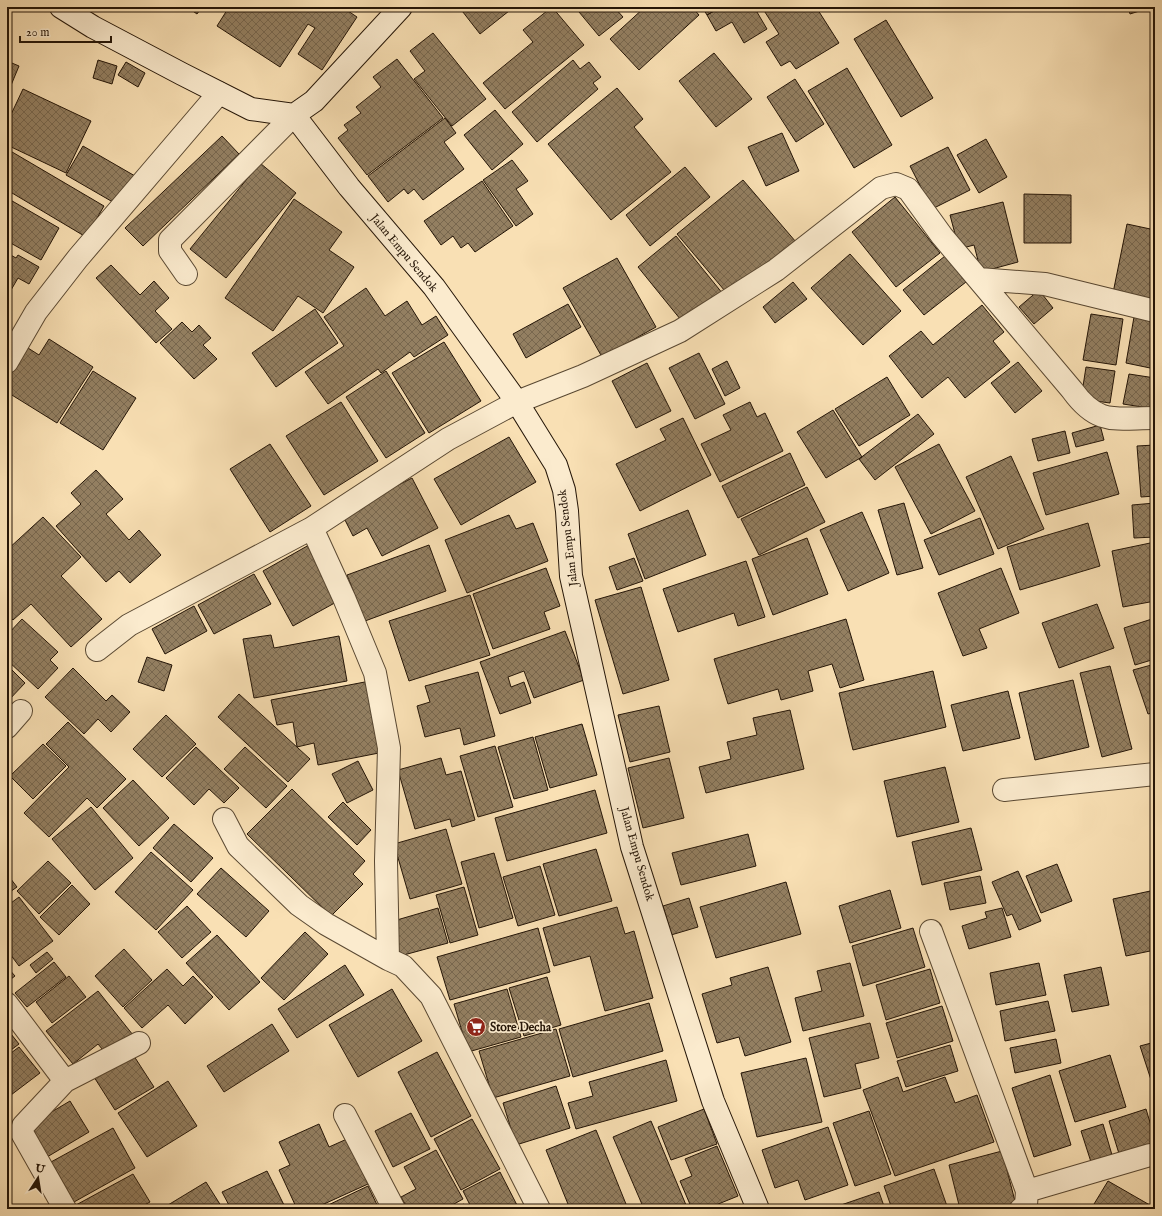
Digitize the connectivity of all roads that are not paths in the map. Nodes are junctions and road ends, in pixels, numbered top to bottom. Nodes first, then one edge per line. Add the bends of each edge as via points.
1 (61, 7) edge
2 (401, 7) edge
3 (219, 93) junction
4 (294, 115) junction
5 (186, 274) dead end
6 (979, 279) junction
7 (1155, 311) edge
8 (7, 362) edge
9 (517, 402) junction
10 (1155, 418) edge
11 (312, 528) junction
12 (97, 650) dead end
13 (22, 711) dead end
14 (7, 728) edge
15 (1155, 774) edge
16 (1004, 790) dead end
17 (224, 819) dead end
18 (931, 931) dead end
19 (388, 959) junction
20 (7, 1004) edge
21 (139, 1043) dead end
22 (65, 1081) junction
23 (345, 1115) dead end
24 (1150, 1155) dead end
25 (1024, 1200) edge
26 (64, 1209) edge
27 (394, 1209) edge
28 (539, 1209) edge
29 (758, 1209) edge

1 - 3 street
2 - 4 street via 314,101
3 - 4 street via 252,109
3 - 8 street via 78,258 36,312
4 - 5 street via 170,240 170,251
4 - 9 street, Jalan Empu Sendok via 349,187 434,287
6 - 7 street via 1045,284
6 - 9 street via 942,236 908,189 896,184 881,188 776,270 680,331 583,376
6 - 10 street via 1083,404 1096,414 1110,418
9 - 11 street via 448,439
9 - 29 street, Jalan Empu Sendok via 556,465 564,490 571,576 632,847 713,1101
11 - 12 street via 129,626
11 - 19 street via 375,673 389,748 386,862
13 - 14 street
15 - 16 street
17 - 19 street via 238,846 298,905
18 - 25 street
19 - 28 street via 403,966 431,996
20 - 22 street
21 - 22 street
22 - 26 street via 25,1122 22,1133
23 - 27 street
24 - 25 street

